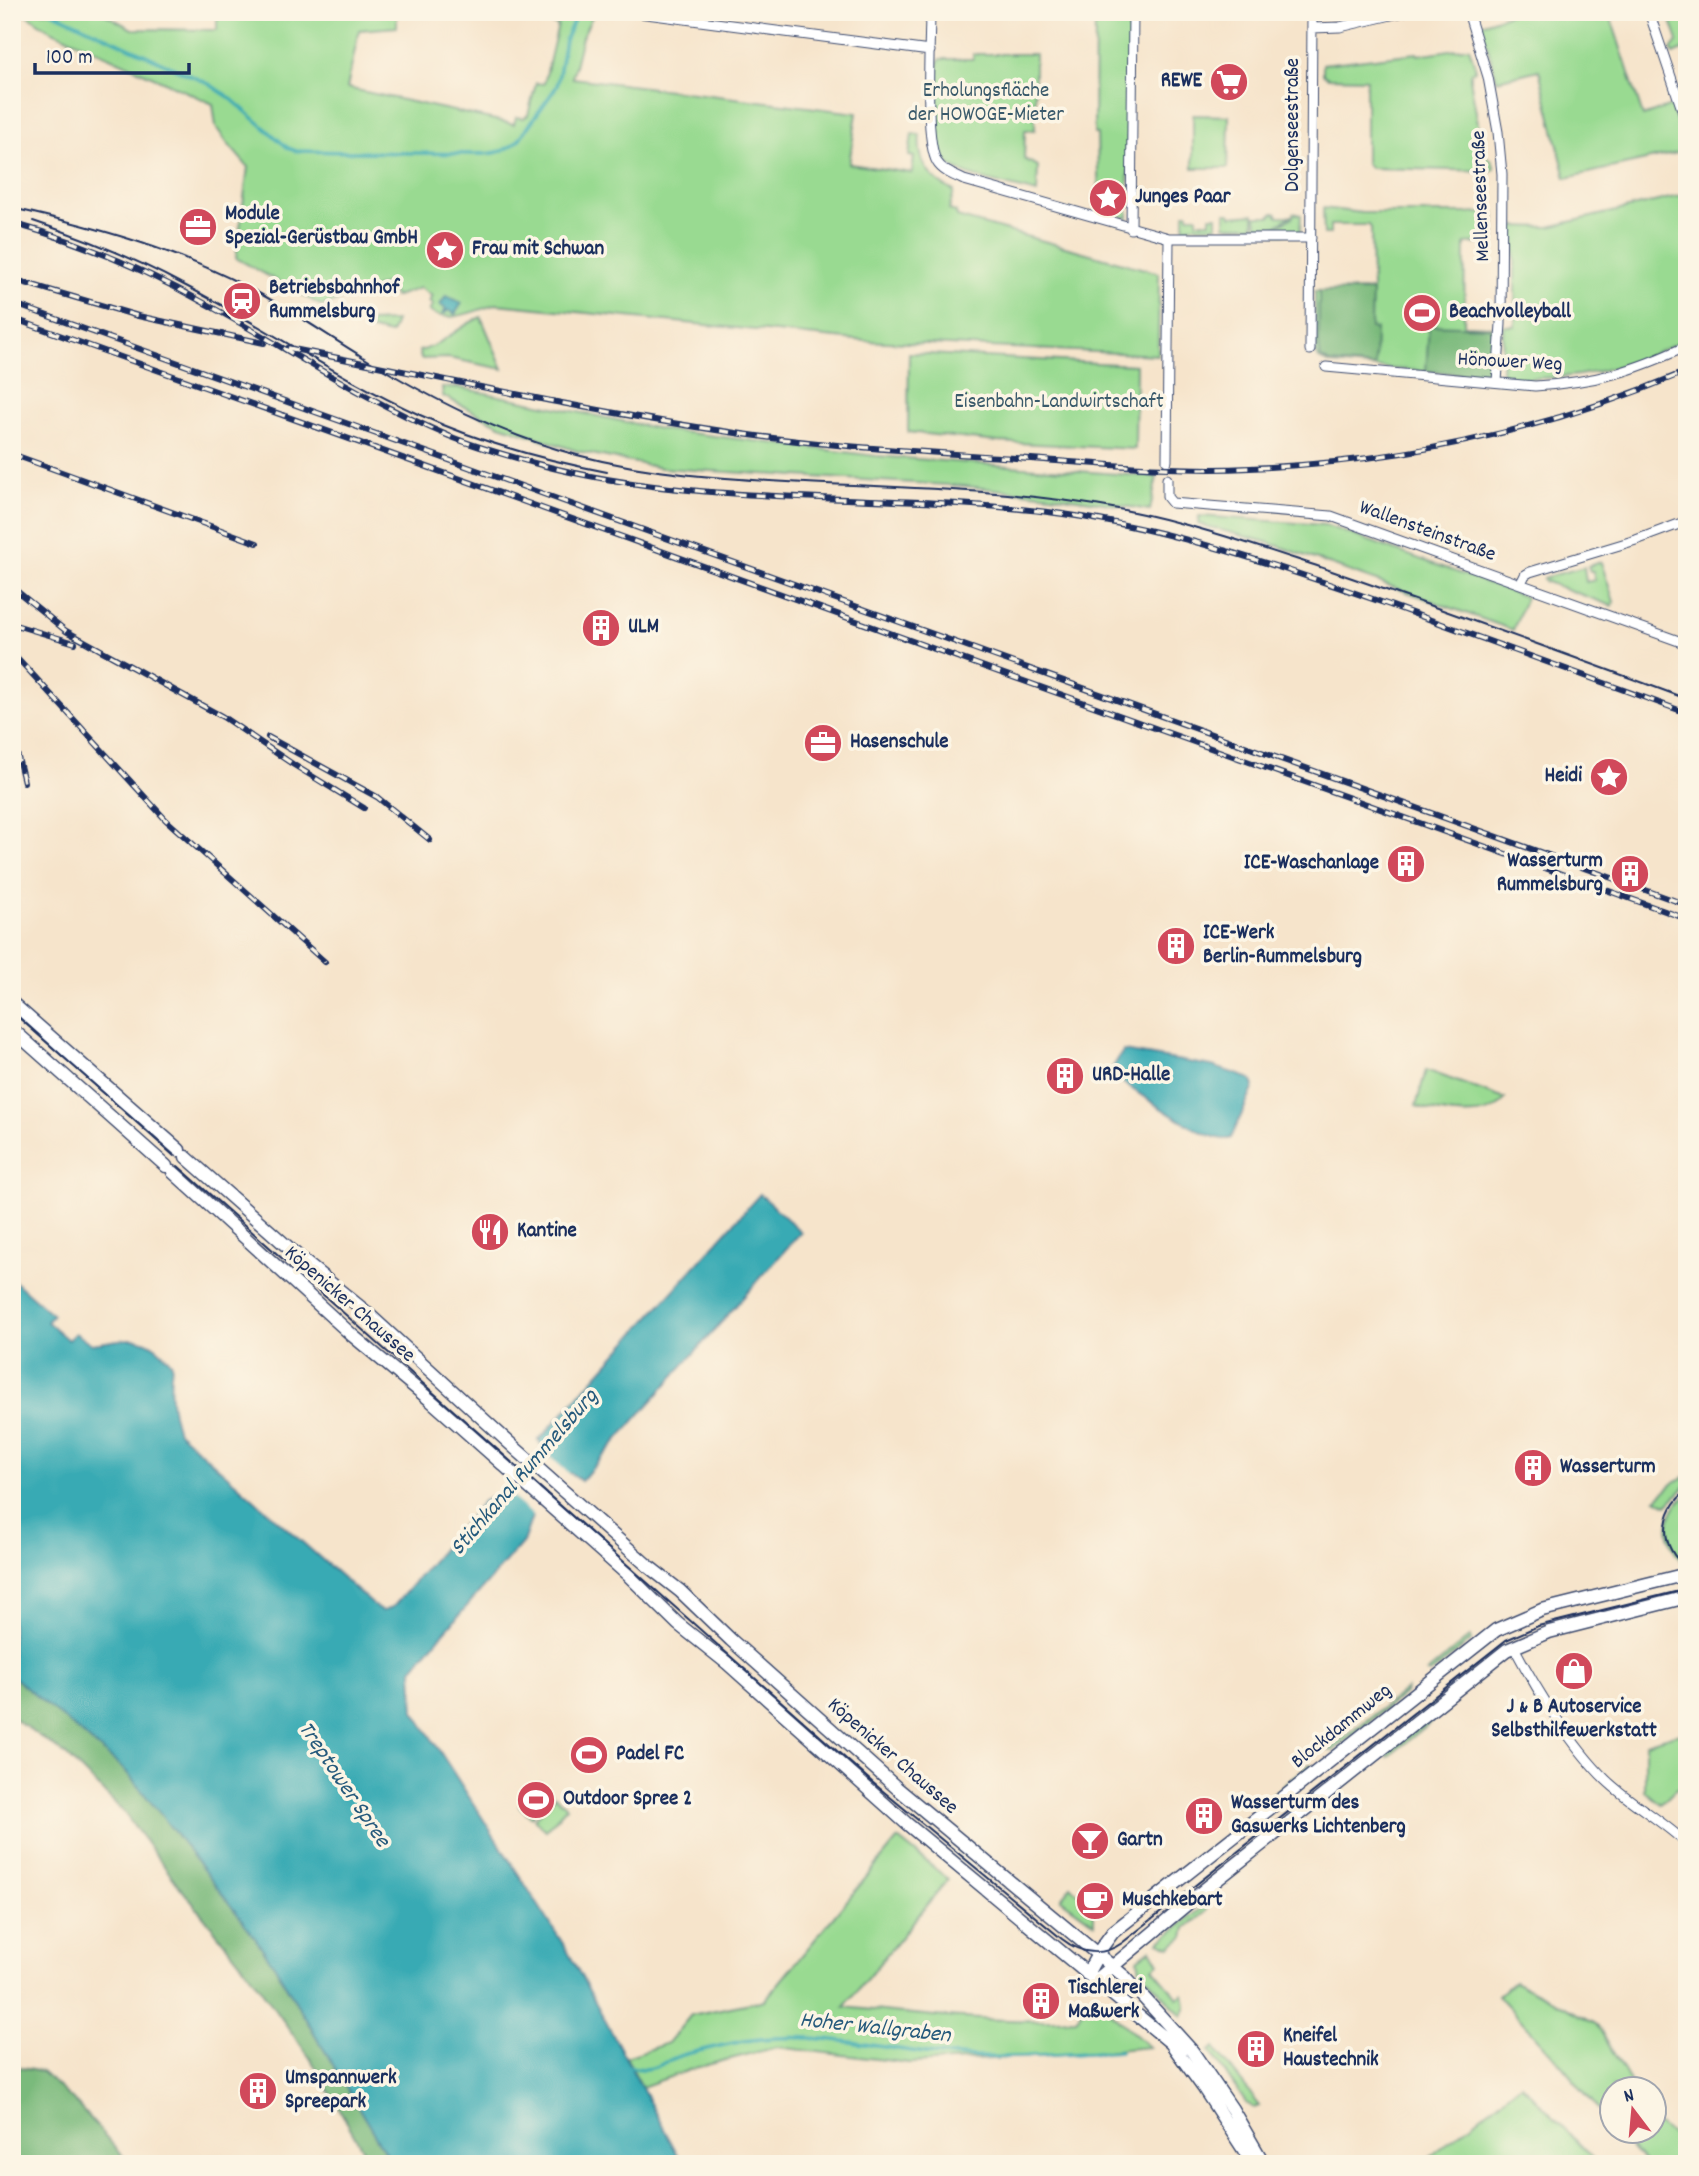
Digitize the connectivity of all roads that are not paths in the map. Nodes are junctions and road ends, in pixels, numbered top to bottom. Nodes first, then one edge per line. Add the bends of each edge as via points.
1 (631, 12) edge
2 (930, 12) edge
3 (1133, 12) edge
4 (1312, 12) edge
5 (1404, 12) edge
6 (1468, 12) edge
7 (1649, 12) edge
8 (1312, 28) junction
9 (930, 51) junction
10 (1687, 124) edge
11 (1131, 229) junction
12 (1169, 238) junction
13 (1311, 238) junction
14 (1687, 346) edge
15 (1310, 350) dead end
16 (1326, 367) dead end
17 (1497, 382) junction
18 (1167, 461) dead end
19 (1167, 479) dead end
20 (1687, 521) edge
21 (1521, 583) junction
22 (1687, 644) edge
23 (12, 1003) edge
24 (12, 1029) edge
25 (1687, 1574) edge
26 (1687, 1597) edge
27 (1503, 1626) junction
28 (1514, 1647) junction
29 (1687, 1844) edge
30 (1098, 1953) junction
31 (1113, 1966) junction
32 (1091, 1977) junction
33 (1177, 2041) junction
34 (1253, 2164) edge
35 (1264, 2164) edge

1 - 9 street
2 - 9 street
3 - 11 street
4 - 8 street, Dolgenseestraße
5 - 8 street via 1340,27
6 - 17 street, Mellenseestraße via 1488,77 1502,174
7 - 10 street
8 - 13 street, Dolgenseestraße
9 - 11 street via 930,139 937,162 949,173
11 - 12 street
12 - 13 street
12 - 18 street
13 - 15 street, Dolgenseestraße
14 - 17 street, Hönower Weg via 1593,380 1535,386
16 - 17 street, Hönower Weg
19 - 21 street, Wallensteinstraße via 1167,497 1172,503 1331,516
20 - 21 street via 1530,572
21 - 22 street, Wallensteinstraße
23 - 30 main road, Köpenicker Chaussee via 365,1311 897,1788
24 - 32 main road, Köpenicker Chaussee via 678,1623
25 - 27 main road, Blockdammweg via 1542,1610
26 - 28 main road, Blockdammweg via 1549,1632
27 - 28 main road
27 - 30 main road, Blockdammweg via 1116,1930
28 - 29 street via 1557,1718 1601,1775
28 - 31 main road, Blockdammweg
30 - 31 main road, Köpenicker Chaussee
30 - 32 main road, Blockdammweg
31 - 32 main road, Blockdammweg
31 - 33 main road, Köpenicker Chaussee
32 - 33 main road, Köpenicker Chaussee
33 - 34 main road
33 - 35 main road via 1232,2109

